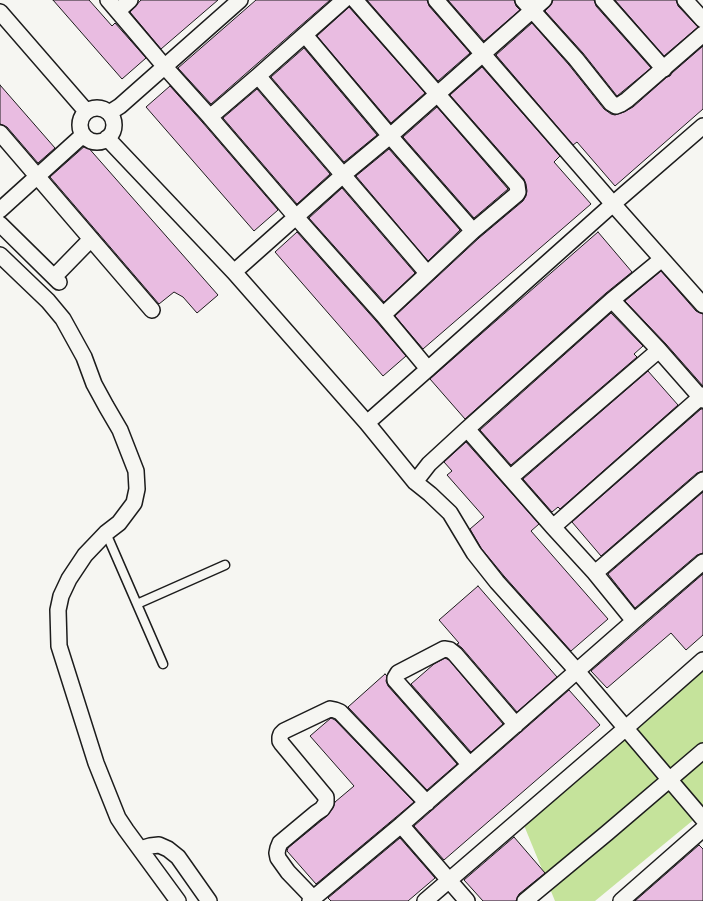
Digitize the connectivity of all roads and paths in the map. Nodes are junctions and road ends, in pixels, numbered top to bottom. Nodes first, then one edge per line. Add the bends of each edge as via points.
1 (130, 0) edge
2 (240, 0) edge
3 (344, 0) edge
4 (355, 0) edge
5 (436, 0) edge
6 (544, 0) edge
7 (603, 0) edge
8 (685, 0) edge
9 (113, 5) edge
10 (527, 5) edge
11 (0, 12) edge
12 (703, 20) edge
13 (703, 34) edge
14 (305, 35) junction
15 (483, 54) junction
16 (165, 67) junction
17 (664, 68) junction
18 (258, 76) junction
19 (438, 94) junction
20 (86, 111) junction
21 (108, 113) junction
22 (210, 117) junction
23 (703, 126) edge
24 (0, 133) edge
25 (83, 135) junction
26 (390, 136) junction
27 (107, 138) junction
28 (343, 175) junction
29 (37, 176) junction
30 (613, 204) junction
31 (0, 210) edge
32 (296, 217) junction
33 (0, 224) edge
34 (473, 231) junction
35 (91, 239) junction
36 (0, 255) edge
37 (662, 259) junction
38 (234, 272) junction
39 (427, 273) junction
40 (612, 300) junction
41 (703, 305) edge
42 (152, 310) dead end
43 (383, 315) junction
44 (659, 350) junction
45 (428, 369) junction
46 (702, 397) edge
47 (367, 423) junction
48 (467, 429) junction
49 (510, 478) junction
50 (703, 480) edge
51 (415, 482) junction
52 (553, 527) junction
53 (106, 533) junction
54 (703, 562) edge
55 (225, 565) dead end
56 (595, 573) junction
57 (137, 604) junction
58 (634, 621) junction
59 (703, 660) edge
60 (164, 664) dead end
61 (577, 672) junction
62 (516, 725) junction
63 (626, 728) junction
64 (703, 751) edge
65 (470, 765) junction
66 (670, 780) junction
67 (427, 803) junction
68 (703, 819) edge
69 (401, 825) junction
70 (703, 829) edge
71 (140, 849) junction
72 (449, 880) junction
73 (311, 900) edge
74 (178, 901) edge
75 (209, 901) edge
76 (425, 901) edge
77 (467, 901) edge
78 (525, 901) edge
79 (621, 901) edge

1 - 9 street
2 - 16 street
3 - 14 street
4 - 19 street
5 - 15 street
6 - 10 street
7 - 17 street
8 - 12 street
9 - 16 street
10 - 15 street
10 - 17 street via 616,106
11 - 20 street
13 - 17 street
14 - 18 street
14 - 26 street
15 - 19 street
15 - 30 street
16 - 21 street via 120,106
16 - 22 street
18 - 22 street
18 - 28 street
19 - 26 street
19 - 34 street via 517,184 517,194
20 - 21 street via 102,108
20 - 25 street via 80,122
21 - 27 street via 113,125 112,132
22 - 32 street
23 - 30 street
24 - 29 street
25 - 27 street via 95,141
25 - 29 street
26 - 28 street
26 - 34 street
27 - 38 street
28 - 32 street
28 - 39 street
29 - 31 street
29 - 35 street
30 - 37 street
30 - 45 street
32 - 38 street
32 - 43 street
33 - 35 street via 57,280
34 - 39 street
35 - 42 street
36 - 53 street via 63,319 130,453 138,489 134,504
37 - 40 street
37 - 41 street
38 - 47 street
39 - 43 street
40 - 44 street
40 - 48 street
43 - 45 street
44 - 46 street
44 - 49 street
45 - 47 street
46 - 52 street
47 - 51 street
48 - 49 street
48 - 51 street via 429,464
49 - 52 street
50 - 56 street
51 - 61 street via 450,513 474,553 497,582
52 - 56 street
53 - 57 lane
53 - 71 street via 85,555 69,578 61,596 58,610 59,646 96,764 118,818
54 - 58 street
55 - 57 lane
56 - 58 street
57 - 60 lane
58 - 61 street
59 - 63 street
61 - 62 street
61 - 63 street
62 - 65 street
62 - 65 street via 450,650 444,649 398,673 395,680
63 - 66 street
63 - 72 street
64 - 66 street
65 - 67 street
66 - 68 street
66 - 78 street
67 - 69 street
67 - 73 street via 340,712 330,709 281,734 282,744 326,797 322,809 280,843 277,853 288,872
69 - 72 street
69 - 73 street
70 - 79 street
71 - 74 street
71 - 75 street via 159,845 168,849 178,857
72 - 76 street
72 - 77 street

